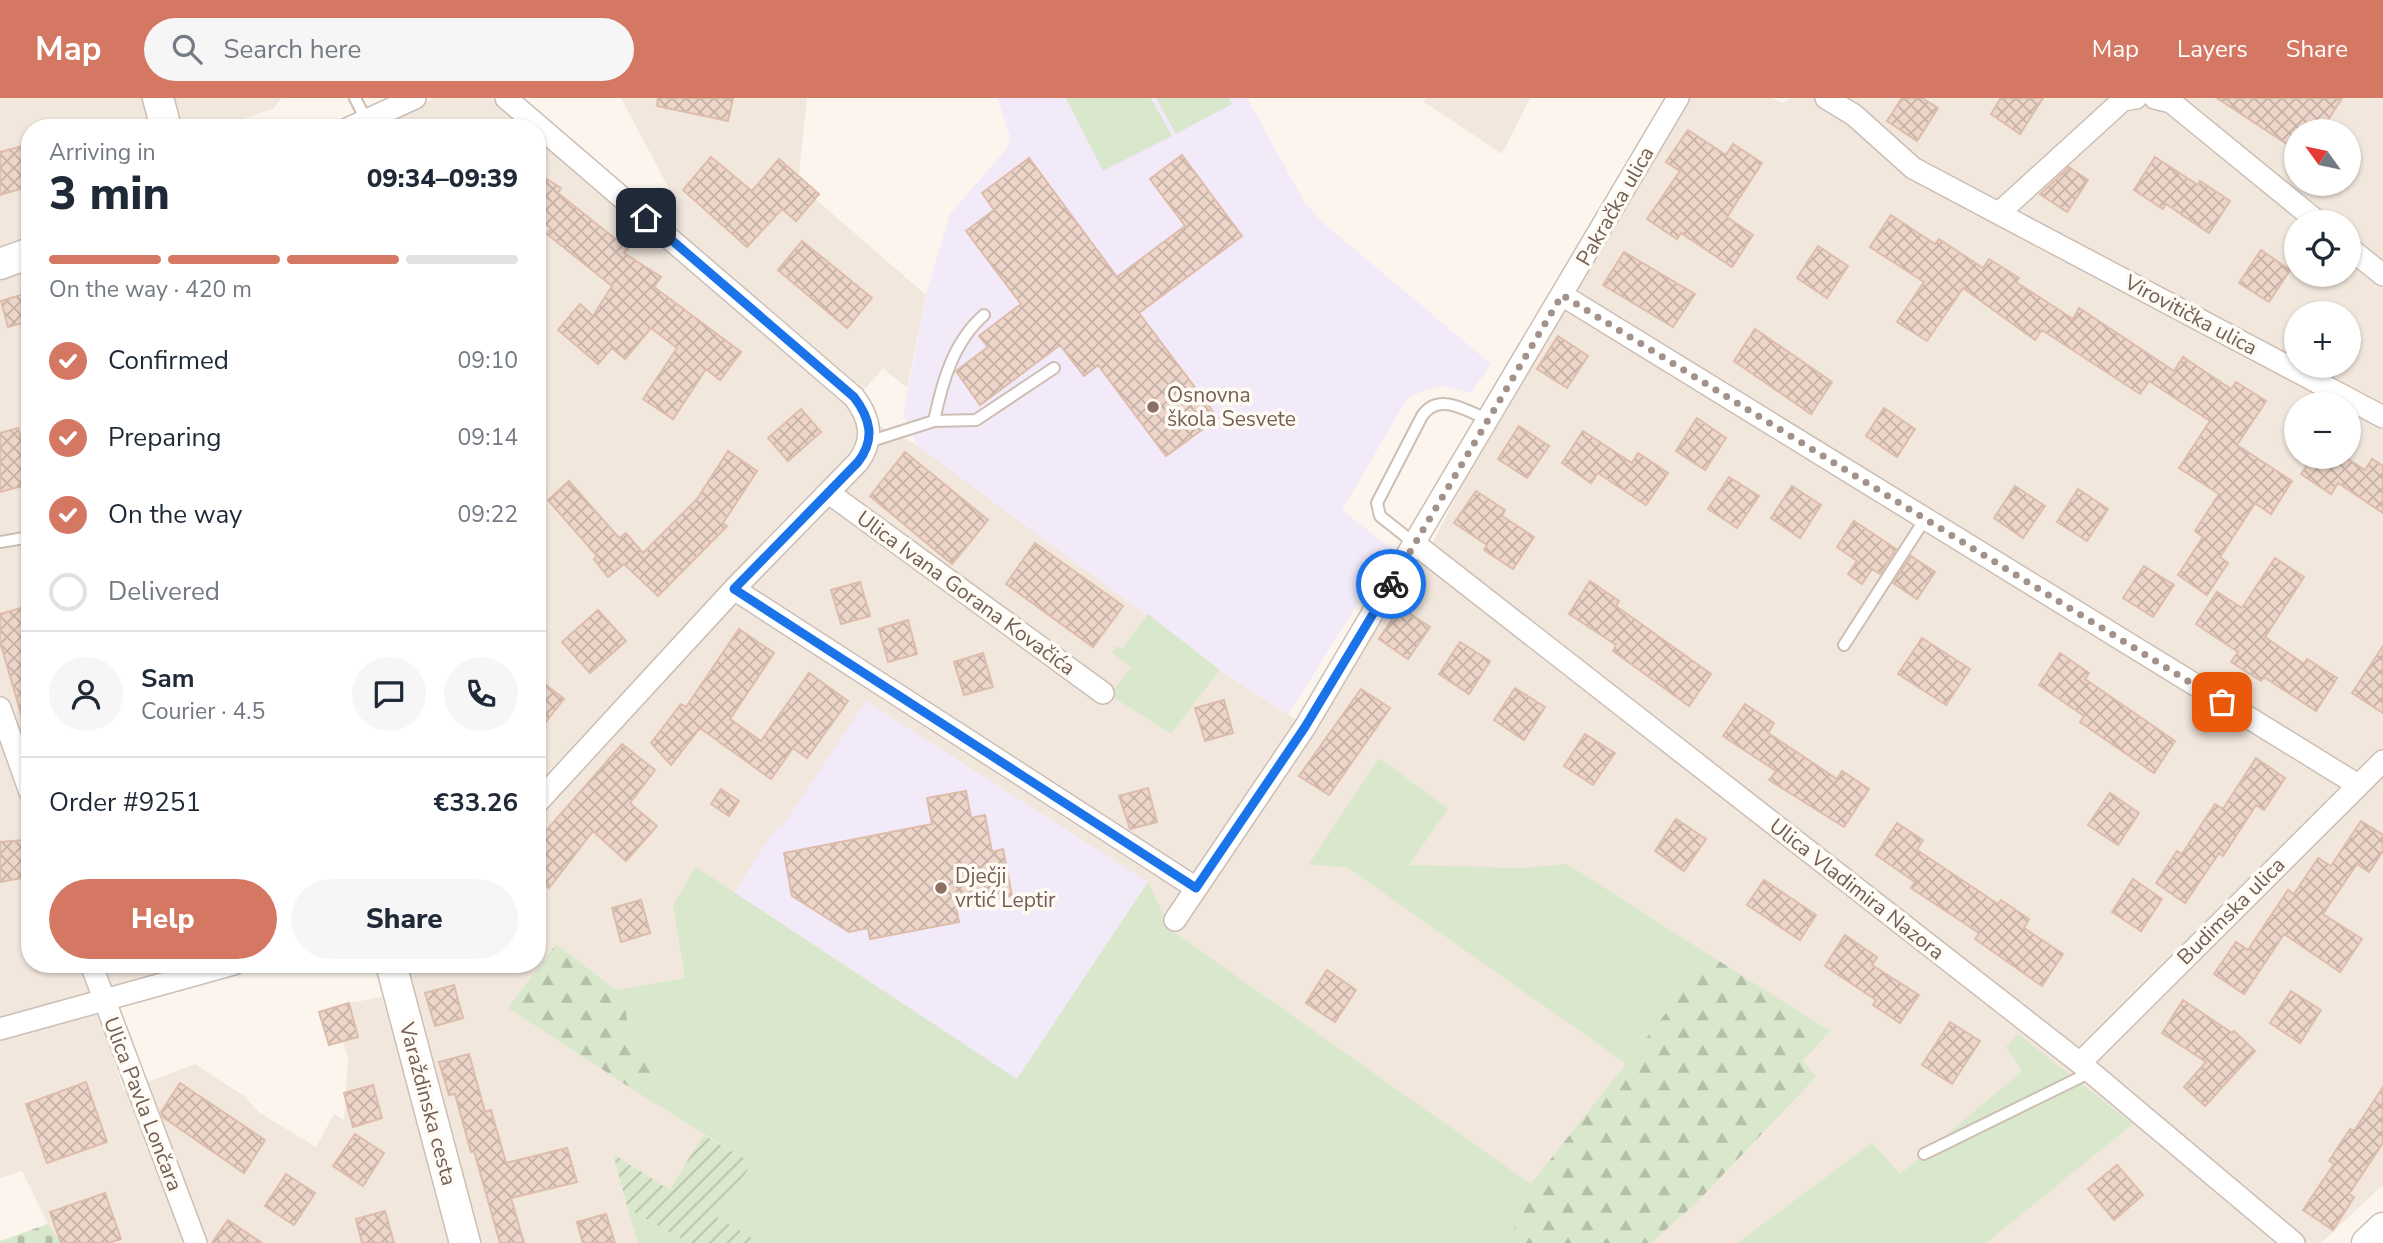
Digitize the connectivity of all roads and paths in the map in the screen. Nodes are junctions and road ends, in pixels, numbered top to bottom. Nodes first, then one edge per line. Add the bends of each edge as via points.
1 (158, 98) edge
2 (355, 98) edge
3 (415, 98) edge
4 (506, 98) edge
5 (1678, 98) edge
6 (1826, 98) edge
7 (2136, 98) edge
8 (2155, 98) edge
9 (164, 119) edge
10 (357, 119) edge
11 (368, 119) edge
12 (530, 119) edge
13 (546, 132) edge
14 (2303, 210) edge
15 (2000, 212) junction
16 (21, 256) edge
17 (2361, 257) edge
18 (0, 264) edge
19 (2383, 275) edge
20 (1562, 295) junction
21 (984, 315) dead end
22 (1054, 368) dead end
23 (2383, 417) edge
24 (1486, 419) junction
25 (934, 421) junction
26 (869, 442) junction
27 (829, 493) junction
28 (1925, 519) junction
29 (21, 538) edge
30 (0, 542) edge
31 (1414, 543) junction
32 (734, 589) junction
33 (1844, 645) dead end
34 (1103, 693) dead end
35 (0, 708) edge
36 (2383, 761) edge
37 (21, 767) edge
38 (2358, 785) junction
39 (546, 793) edge
40 (1196, 888) junction
41 (1175, 920) dead end
42 (94, 973) edge
43 (200, 973) edge
44 (393, 973) edge
45 (103, 999) junction
46 (0, 1029) edge
47 (2085, 1067) junction
48 (1924, 1154) dead end
49 (2383, 1228) edge
50 (196, 1243) edge
51 (465, 1243) edge
52 (2294, 1243) edge
53 (2367, 1243) edge

1 - 9 main road
2 - 10 lane
3 - 11 street
4 - 12 street
5 - 20 street, Pakračka ulica
6 - 15 street, Virovitička ulica via 1854,116 1913,168
7 - 15 street via 2123,100
8 - 14 street via 2171,102
13 - 26 street via 854,397 865,412
15 - 23 street, Virovitička ulica
16 - 18 main road
17 - 19 street
20 - 24 street, Pakračka ulica
20 - 28 street
21 - 25 lane via 973,324 953,358
22 - 25 lane via 976,420
24 - 31 street, Pakračka ulica
24 - 31 lane via 1444,403 1422,416 1377,503 1380,516
25 - 26 lane
26 - 27 street via 858,462
27 - 32 street
27 - 34 street, Ulica Ivana Gorana Kovačića
28 - 33 lane
28 - 38 street
29 - 30 lane
31 - 40 street, Pakračka ulica via 1305,727
31 - 47 street, Ulica Vladimira Nazora
32 - 39 street
32 - 40 street
35 - 37 street
36 - 38 street, Budimska ulica
38 - 47 street, Budimska ulica
40 - 41 street, Pakračka ulica
42 - 45 street, Ulica Pavla Lončara
43 - 45 street
44 - 51 main road, Varaždinska cesta
45 - 46 street
45 - 50 street, Ulica Pavla Lončara
47 - 48 lane
47 - 52 street, Ulica Vladimira Nazora
49 - 53 main road

